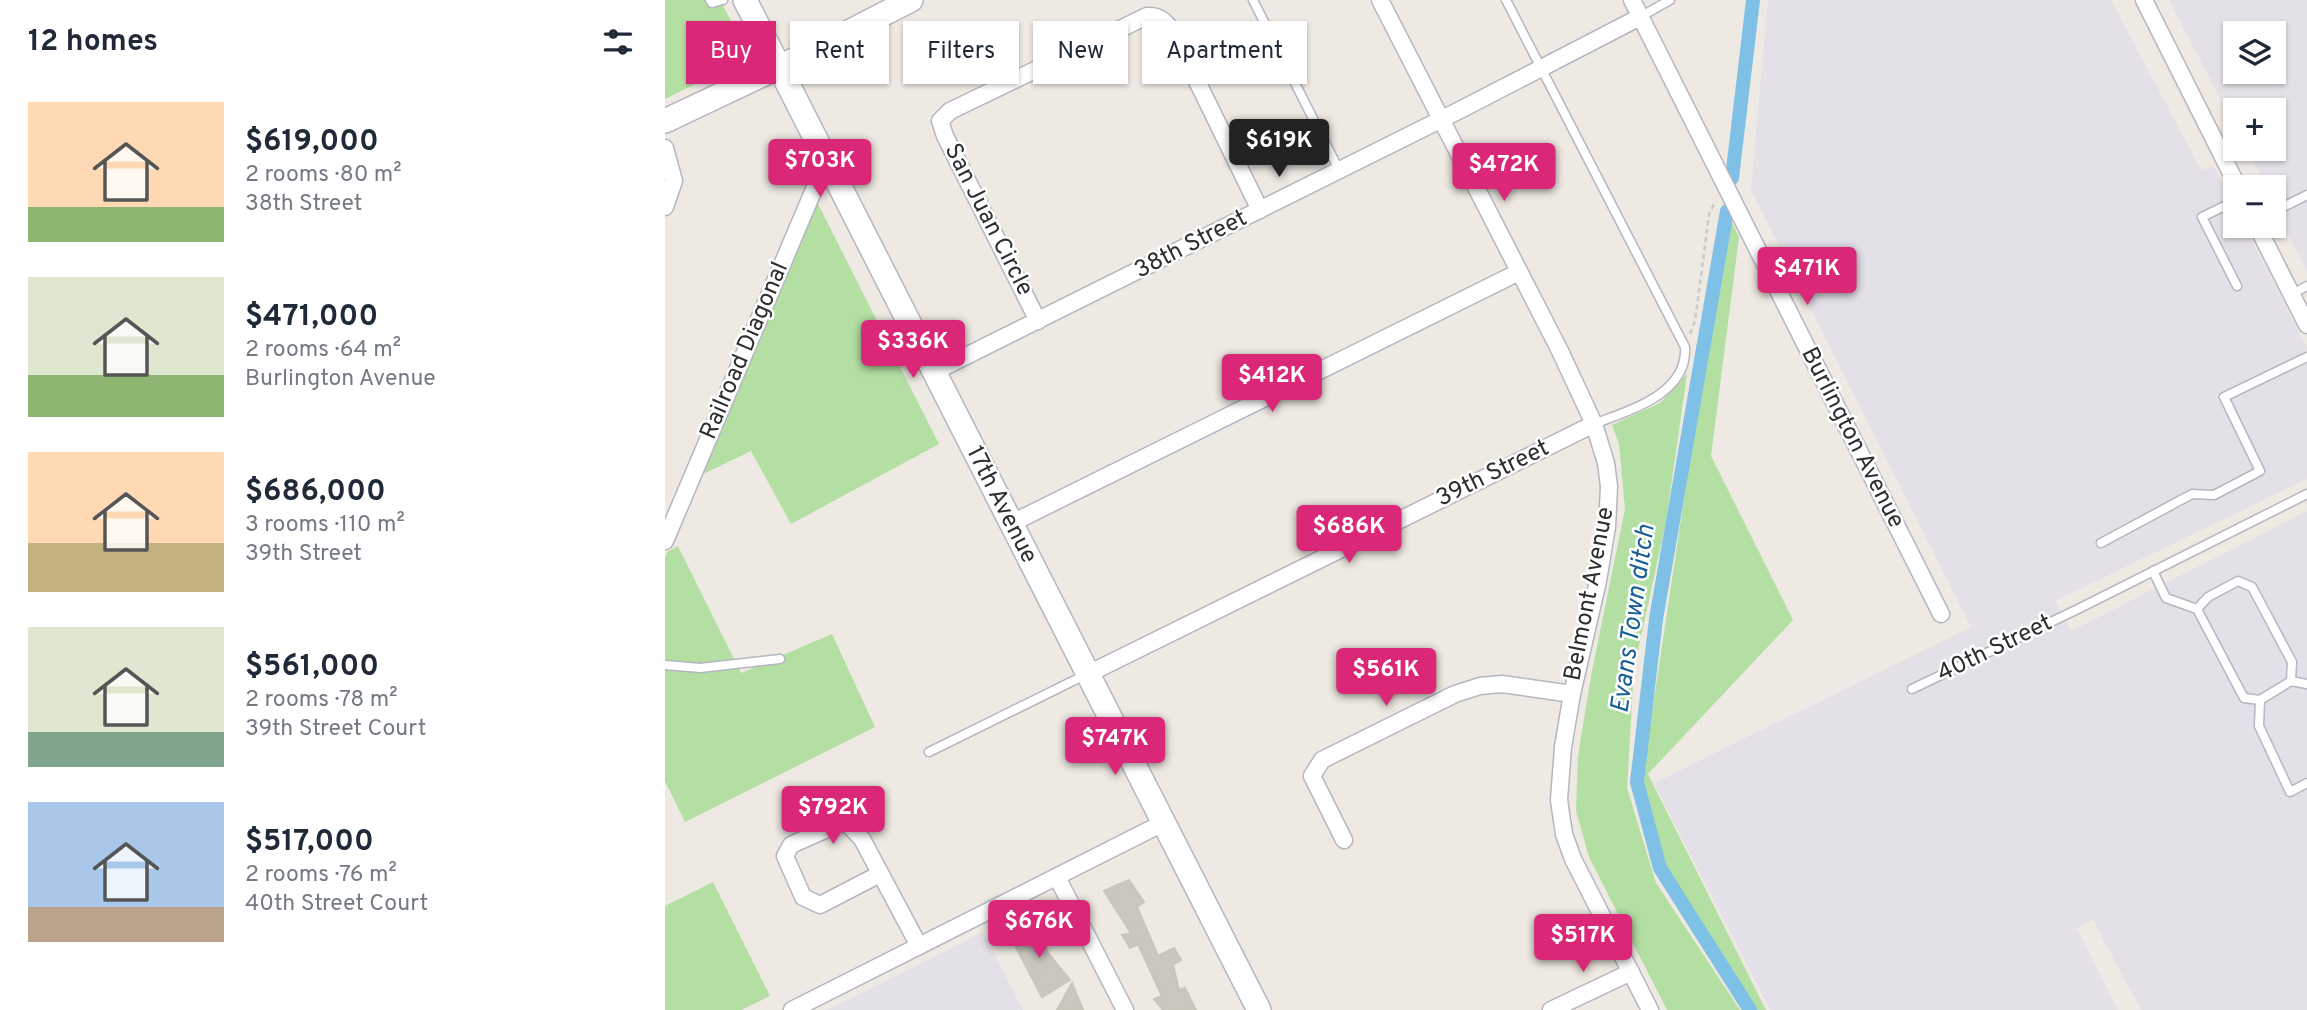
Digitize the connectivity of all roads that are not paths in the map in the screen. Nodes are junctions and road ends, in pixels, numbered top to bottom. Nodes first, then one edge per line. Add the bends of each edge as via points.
1 (710, 0) edge
2 (723, 0) edge
3 (745, 0) edge
4 (911, 0) edge
5 (1253, 0) edge
6 (1380, 0) edge
7 (1506, 0) edge
8 (1632, 0) edge
9 (1670, 0) edge
10 (2144, 0) edge
11 (1640, 17) junction
12 (778, 66) junction
13 (1541, 68) junction
14 (1440, 120) junction
15 (665, 121) edge
16 (665, 148) edge
17 (826, 161) junction
18 (1339, 170) junction
19 (2232, 175) edge
20 (2307, 195) edge
21 (2286, 206) edge
22 (665, 207) edge
23 (2223, 207) edge
24 (1260, 210) junction
25 (2263, 238) edge
26 (1519, 272) junction
27 (2237, 286) dead end
28 (2307, 286) edge
29 (2292, 294) junction
30 (1038, 321) junction
31 (2307, 324) edge
32 (2307, 357) edge
33 (934, 372) junction
34 (1594, 424) junction
35 (2307, 494) edge
36 (1010, 524) junction
37 (665, 541) edge
38 (2101, 543) dead end
39 (2153, 572) junction
40 (2197, 609) junction
41 (1941, 614) dead end
42 (781, 659) dead end
43 (665, 665) edge
44 (1088, 674) junction
45 (2291, 681) junction
46 (2307, 684) edge
47 (1912, 690) dead end
48 (1572, 694) junction
49 (2260, 700) junction
50 (929, 752) dead end
51 (2307, 783) edge
52 (1163, 823) junction
53 (1344, 840) dead end
54 (880, 874) junction
55 (1058, 877) junction
56 (919, 946) junction
57 (1630, 972) junction
58 (792, 1010) edge
59 (1125, 1010) edge
60 (1259, 1010) edge
61 (1551, 1010) edge
62 (1650, 1010) edge

1 - 2 lane
3 - 12 main road, 17th Avenue
4 - 12 main road
5 - 18 lane
6 - 14 street, Belmont Avenue
7 - 13 lane
8 - 11 street, Burlington Avenue
9 - 11 lane, 38th Street
10 - 19 street
11 - 13 street, 38th Street
11 - 41 street, Burlington Avenue
12 - 15 main road
12 - 17 main road, 17th Avenue
13 - 14 street, 38th Street
13 - 34 lane, 39th Street via 1685,347 1683,368 1662,393
14 - 18 street, 38th Street
14 - 26 street, Belmont Avenue
16 - 22 street via 674,181
17 - 33 main road, 17th Avenue
17 - 37 street, Railroad Diagonal
18 - 24 street, 38th Street
20 - 21 lane
23 - 27 lane via 2202,217
24 - 30 street, 38th Street
24 - 30 street, San Juan Circle via 1173,32 1156,15 950,111 940,121 945,136
25 - 29 street
26 - 34 street, Belmont Avenue
26 - 36 street
28 - 29 lane
29 - 31 street
30 - 33 street, 38th Street
32 - 38 lane via 2224,397 2260,471 2214,495 2192,494
33 - 36 main road, 17th Avenue
34 - 44 street, 39th Street
34 - 48 street, Belmont Avenue via 1609,486 1607,527
35 - 39 lane, 40th Street
36 - 44 main road, 17th Avenue
39 - 40 lane via 2166,598
39 - 47 lane, 40th Street
40 - 45 lane via 2208,597 2238,581 2252,587 2293,662
40 - 49 lane via 2244,698
42 - 43 lane via 699,668
44 - 50 lane
44 - 52 main road, 17th Avenue
45 - 46 lane
45 - 49 lane
48 - 53 street via 1502,684 1480,686 1321,760 1312,776
48 - 57 street, Belmont Avenue via 1559,800 1564,834
49 - 51 lane via 2259,726 2290,792
52 - 55 street
52 - 60 main road, 17th Avenue
54 - 54 street via 820,905 803,897 785,856 791,845 845,821 862,839
54 - 56 street
55 - 56 street
55 - 59 street
56 - 58 street
57 - 61 street
57 - 62 street, Belmont Avenue

